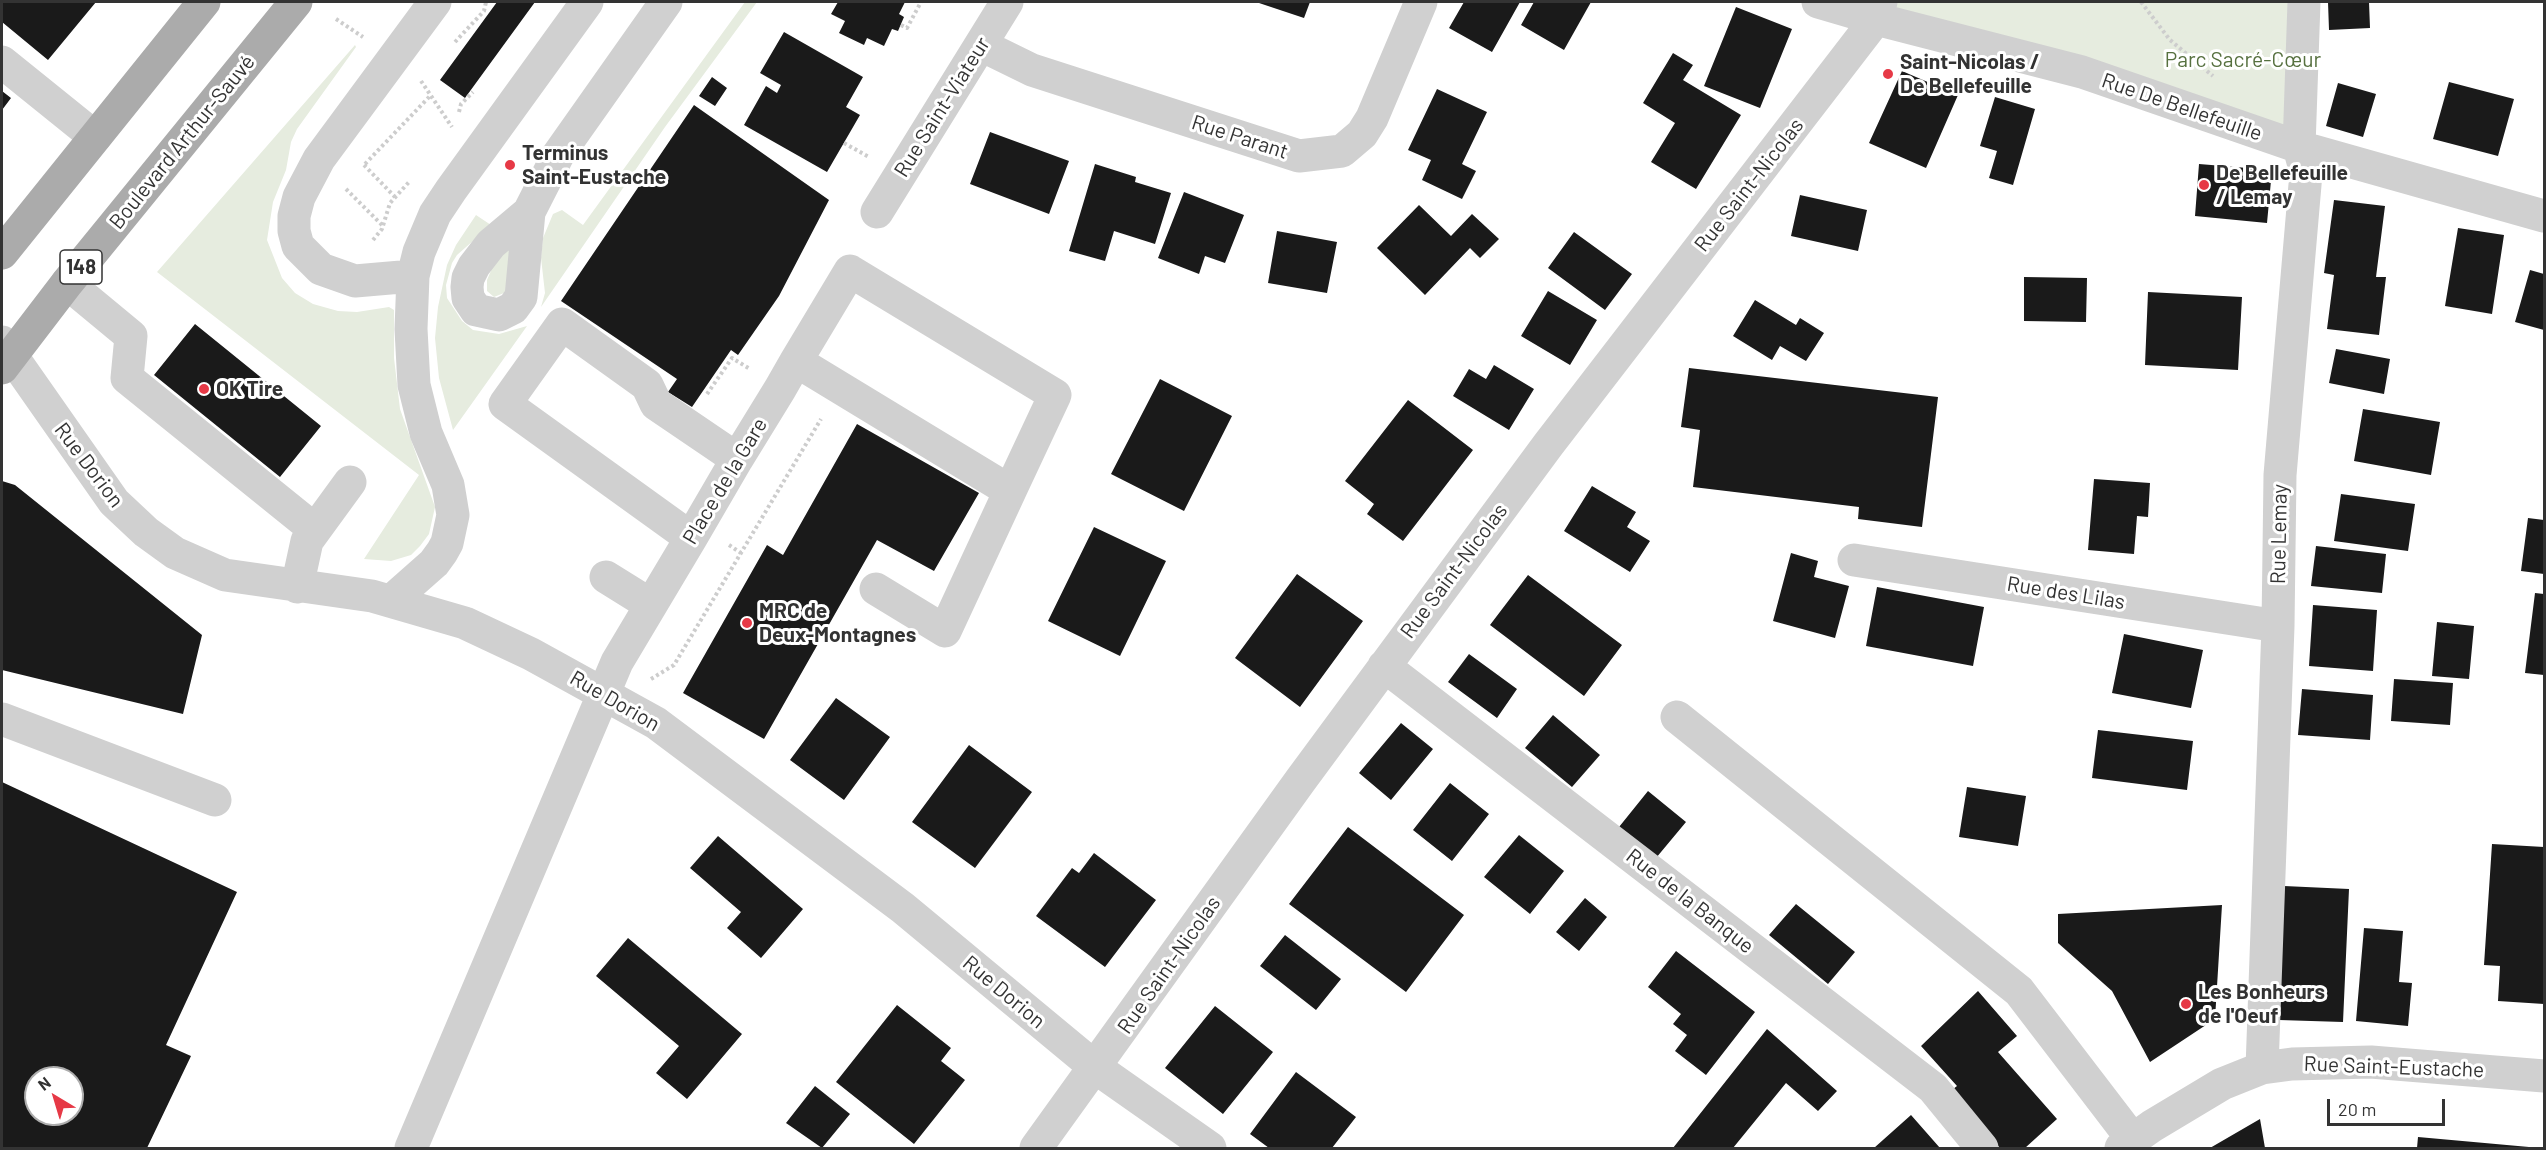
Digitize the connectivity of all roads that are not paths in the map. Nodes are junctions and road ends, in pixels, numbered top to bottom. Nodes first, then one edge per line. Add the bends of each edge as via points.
1 (204, 2) edge
2 (296, 2) edge
3 (435, 2) edge
4 (587, 2) edge
5 (666, 2) edge
6 (1007, 2) edge
7 (1421, 2) edge
8 (1818, 2) edge
9 (2304, 2) edge
10 (1879, 10) edge
11 (981, 45) junction
12 (2, 62) edge
13 (95, 137) junction
14 (2299, 147) junction
15 (529, 212) dead end
16 (877, 212) dead end
17 (2544, 216) edge
18 (2, 253) edge
19 (413, 276) junction
20 (67, 283) junction
21 (5, 356) edge
22 (796, 361) junction
23 (737, 459) junction
24 (350, 482) dead end
25 (1010, 491) junction
26 (314, 529) junction
27 (692, 538) junction
28 (1854, 560) dead end
29 (606, 577) dead end
30 (297, 587) junction
31 (876, 589) dead end
32 (392, 601) junction
33 (651, 604) junction
34 (2278, 627) junction
35 (1384, 666) junction
36 (602, 692) junction
37 (1677, 717) dead end
38 (2, 719) edge
39 (215, 800) dead end
40 (1096, 1068) junction
41 (2262, 1068) junction
42 (2544, 1076) edge
43 (2143, 1141) edge
44 (411, 1149) edge
45 (1035, 1149) edge
46 (1210, 1149) edge
47 (1982, 1149) edge

1 - 13 main road
2 - 20 main road, Boulevard Arthur-Sauvé / 148
3 - 19 street via 319,159 299,197 294,216 298,246 329,273 355,281
4 - 19 street via 435,214
5 - 15 street via 558,155
6 - 11 street, Rue Saint-Viateur
7 - 11 street, Rue Parant via 1362,134 1342,151 1310,155 1299,156 1032,70
8 - 10 street, Rue De Bellefeuille
9 - 14 street, Rue Lemay
10 - 14 street, Rue De Bellefeuille via 2082,72
10 - 35 street, Rue Saint-Nicolas
11 - 16 street, Rue Saint-Viateur
12 - 13 street
13 - 18 main road
14 - 17 street, Rue De Bellefeuille
14 - 34 street, Rue Lemay via 2306,173 2280,475
19 - 32 street via 414,385 426,432 452,499 453,514 447,543 438,558
20 - 21 main road, Boulevard Arthur-Sauvé / 148
20 - 26 street via 131,336 127,378 214,436
21 - 30 street, Rue Dorion via 97,481 146,532 175,553 209,570
22 - 23 street, Place de la Gare
22 - 25 street
22 - 25 street, Place de la Gare via 850,271 1055,395
23 - 27 street, Place de la Gare
23 - 27 street via 656,404 647,385 562,324 505,404
24 - 26 street
25 - 31 street via 945,631
26 - 30 street via 304,550
27 - 33 street, Place de la Gare
28 - 34 street, Rue des Lilas
29 - 33 street
30 - 32 street, Rue Dorion
32 - 36 street, Rue Dorion via 493,635
33 - 36 street, Place de la Gare
34 - 41 street, Rue Lemay
35 - 40 street, Rue Saint-Nicolas
35 - 47 street, Rue de la Banque via 1933,1088
36 - 40 street, Rue Dorion via 656,723 903,908
36 - 44 street, Place de la Gare
37 - 43 street via 2019,991
38 - 39 street
40 - 45 street, Rue Saint-Nicolas
40 - 46 street, Rue Dorion
41 - 42 street, Rue Saint-Eustache via 2371,1062
41 - 43 street, Rue Saint-Eustache via 2222,1084

